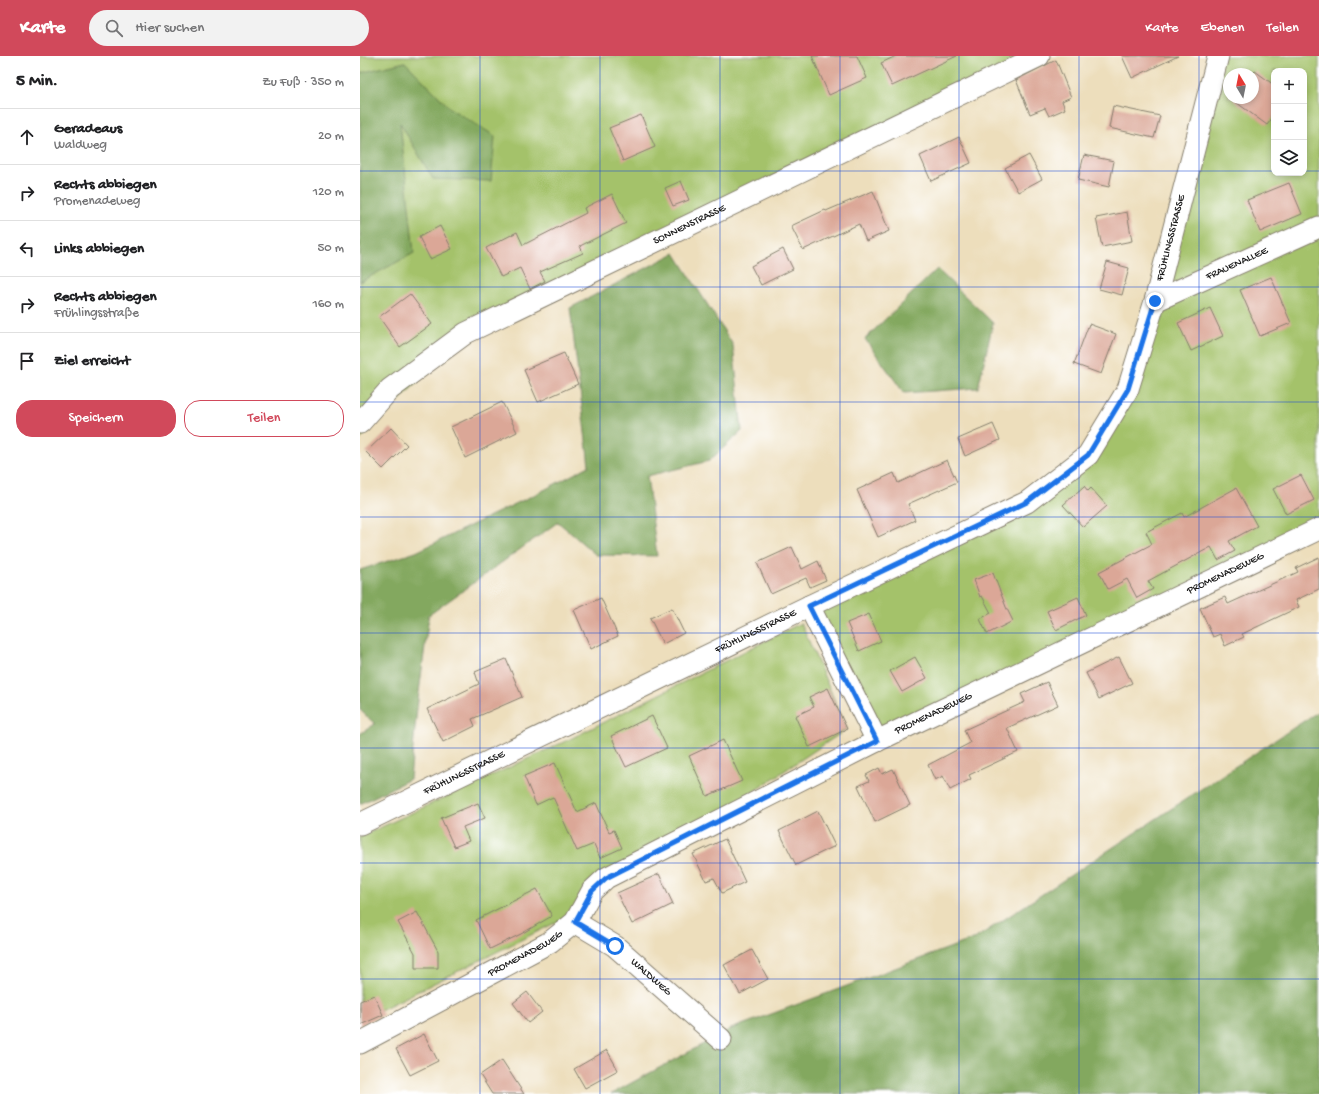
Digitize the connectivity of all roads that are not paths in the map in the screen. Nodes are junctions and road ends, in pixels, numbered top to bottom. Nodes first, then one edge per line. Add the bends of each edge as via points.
1 (1039, 56) edge
2 (1218, 56) edge
3 (1319, 227) edge
4 (1155, 301) junction
5 (360, 424) edge
6 (1319, 529) edge
7 (809, 606) junction
8 (877, 741) junction
9 (360, 824) edge
10 (575, 922) junction
11 (721, 1039) dead end
12 (360, 1043) edge

1 - 5 street, SONNENSTRASSE via 466,333 390,389
2 - 4 street, FRÜHLINGSSTRASSE
3 - 4 street, FRAUENALLEE
4 - 7 street, FRÜHLINGSSTRASSE via 1128,389 1088,455 1027,502
6 - 8 street, PROMENADEWEG
7 - 8 street
7 - 9 street, FRÜHLINGSSTRASSE
8 - 10 street, PROMENADEWEG via 606,878 592,891
10 - 11 street, WALDWEG via 615,946
10 - 12 street, PROMENADEWEG via 550,942

